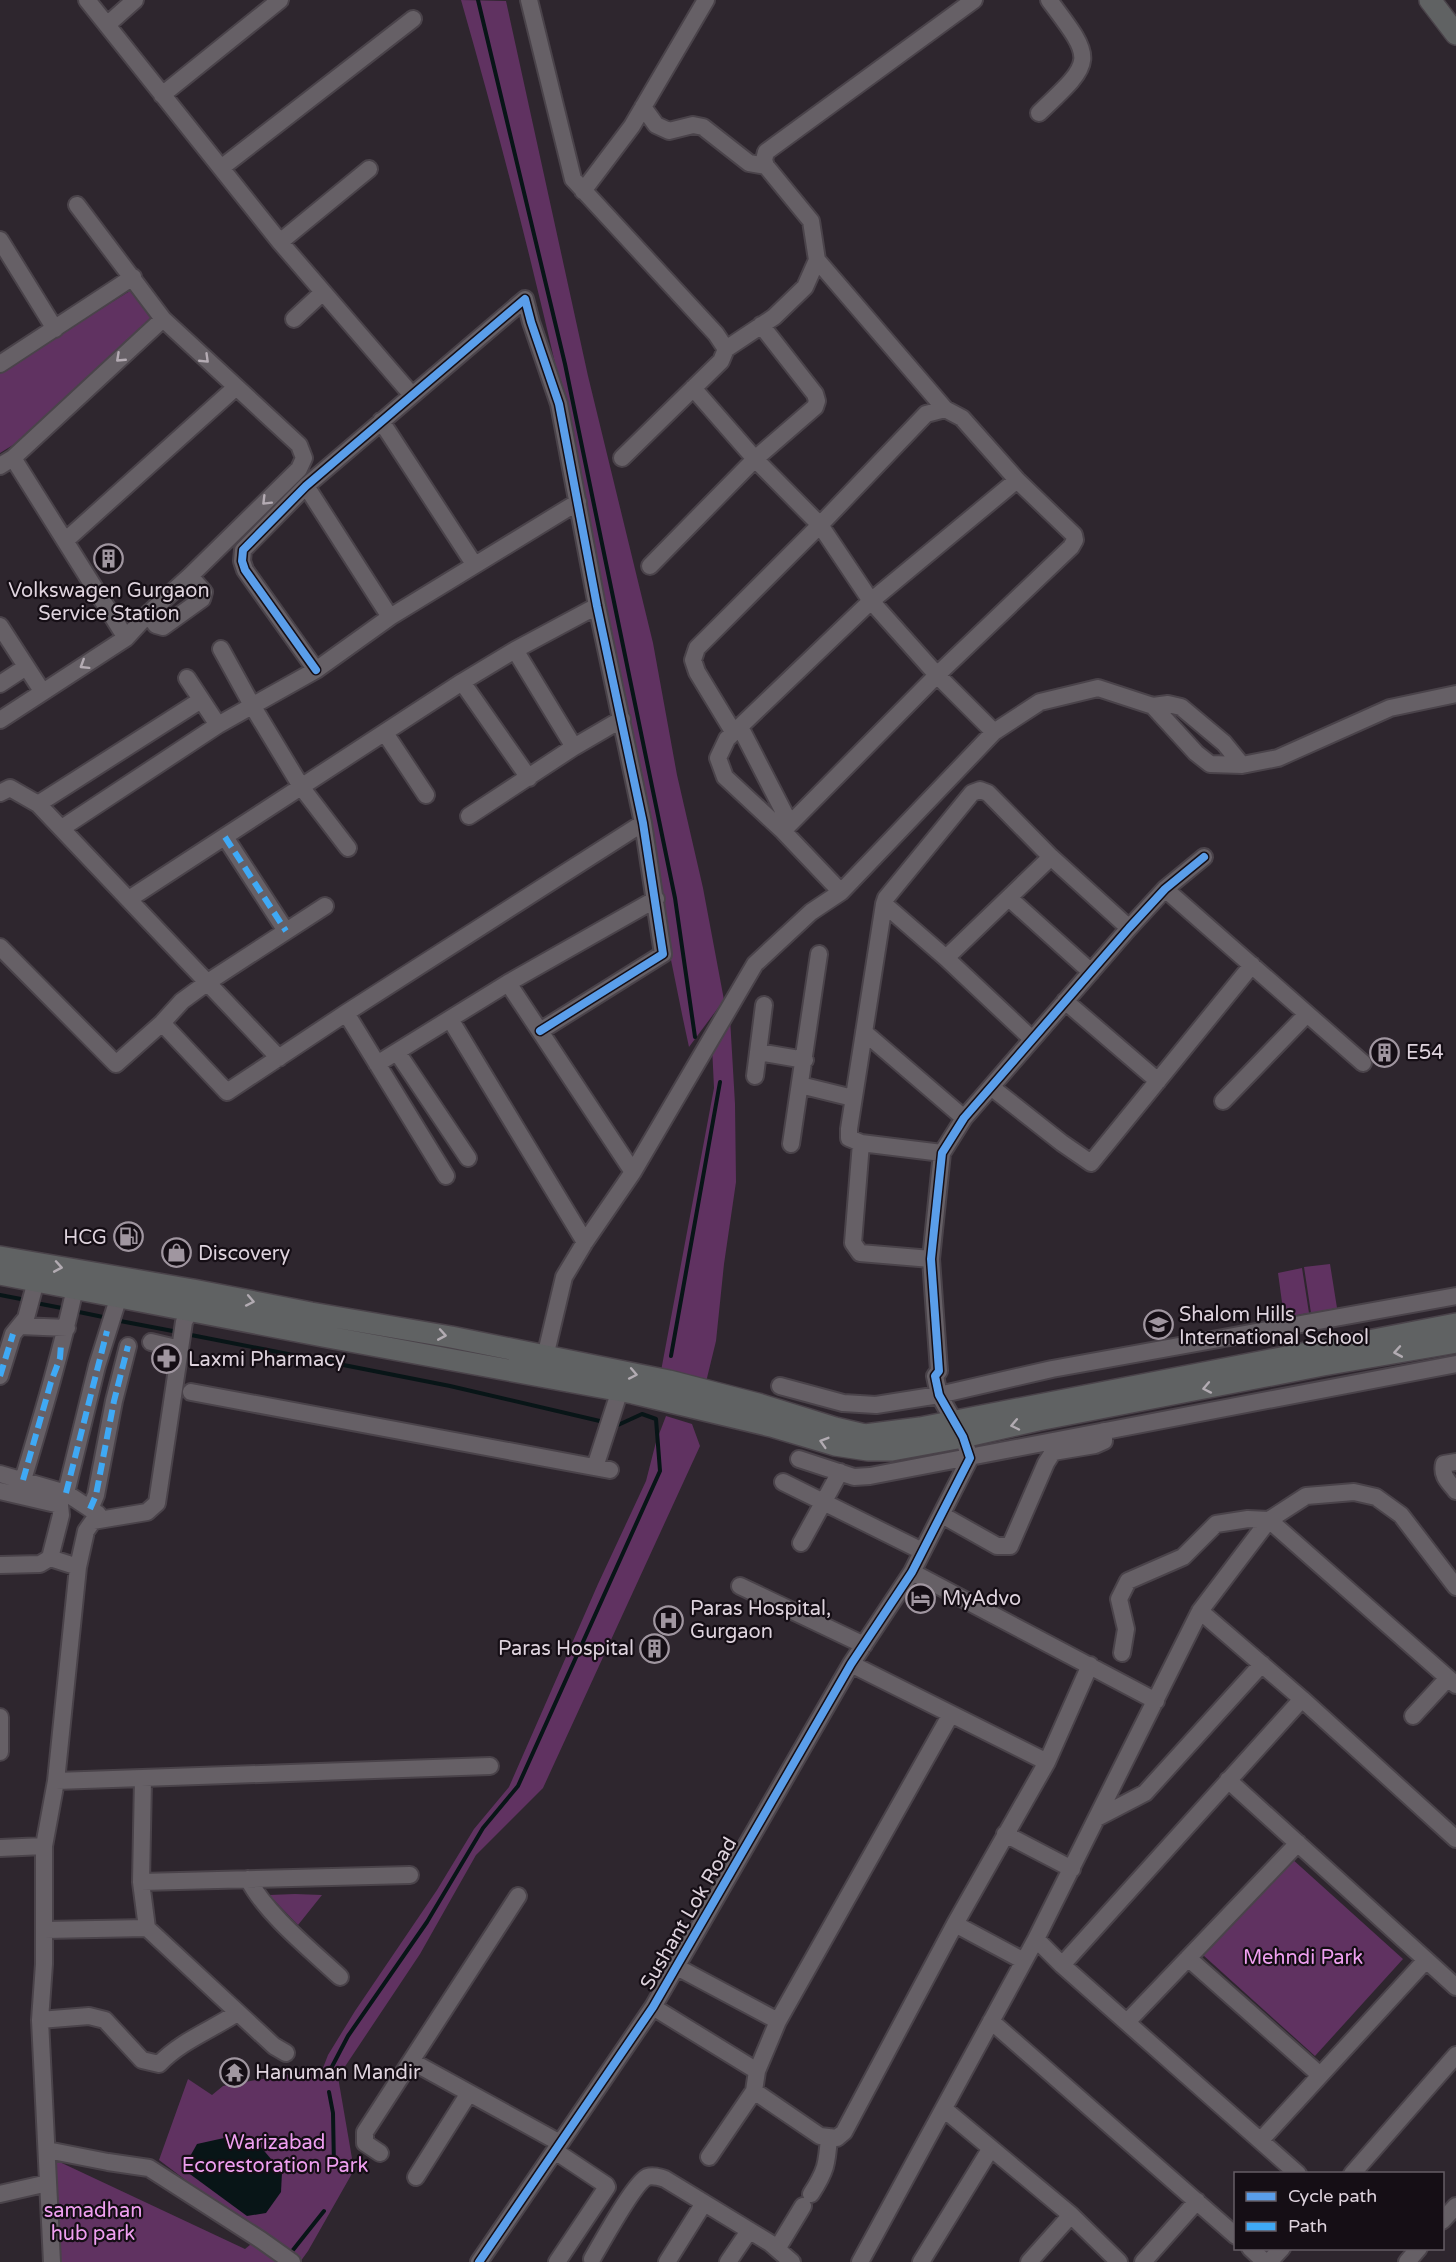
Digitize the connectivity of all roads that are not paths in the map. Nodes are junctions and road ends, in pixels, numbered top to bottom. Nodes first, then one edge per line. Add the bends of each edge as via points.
1 (87, 0) edge
2 (135, 0) edge
3 (280, 0) edge
4 (529, 0) edge
5 (706, 0) edge
6 (974, 0) edge
7 (1049, 0) edge
8 (1430, 0) edge
9 (413, 19) dead end
10 (107, 25) junction
11 (1456, 34) edge
12 (162, 95) junction
13 (643, 107) junction
14 (1039, 113) dead end
15 (766, 166) junction
16 (221, 168) junction
17 (369, 169) dead end
18 (583, 191) junction
19 (77, 205) dead end
20 (0, 240) edge
21 (280, 242) junction
22 (817, 260) junction
23 (133, 277) junction
24 (322, 293) junction
25 (163, 319) junction
26 (294, 319) dead end
27 (761, 325) junction
28 (55, 329) junction
29 (726, 349) junction
30 (2, 358) edge
31 (235, 388) junction
32 (693, 388) junction
33 (411, 394) junction
34 (945, 409) junction
35 (381, 421) junction
36 (622, 458) dead end
37 (755, 459) junction
38 (6, 462) edge
39 (1017, 480) junction
40 (306, 486) junction
41 (578, 502) junction
42 (820, 525) junction
43 (65, 541) junction
44 (474, 564) junction
45 (650, 566) dead end
46 (190, 576) junction
47 (871, 601) junction
48 (597, 606) junction
49 (148, 614) junction
50 (390, 617) junction
51 (0, 626) edge
52 (126, 638) junction
53 (221, 649) dead end
54 (515, 650) junction
55 (26, 667) junction
56 (316, 670) junction
57 (937, 675) junction
58 (187, 678) dead end
59 (462, 682) junction
60 (0, 684) edge
61 (42, 691) junction
62 (1456, 694) edge
63 (201, 700) junction
64 (1153, 706) junction
65 (253, 707) junction
66 (622, 719) junction
67 (0, 720) edge
68 (218, 725) junction
69 (737, 730) junction
70 (994, 732) junction
71 (386, 733) junction
72 (574, 747) junction
73 (1242, 765) junction
74 (529, 777) junction
75 (302, 788) junction
76 (0, 793) edge
77 (426, 795) dead end
78 (38, 804) junction
79 (469, 816) dead end
80 (643, 823) junction
81 (62, 828) junction
82 (787, 828) junction
83 (225, 837) junction
84 (348, 848) dead end
85 (1051, 857) junction
86 (1204, 857) dead end
87 (1165, 889) junction
88 (841, 892) junction
89 (129, 898) junction
90 (1009, 898) junction
91 (656, 899) junction
92 (884, 904) junction
93 (325, 906) dead end
94 (1129, 928) junction
95 (286, 931) junction
96 (0, 947) edge
97 (819, 954) dead end
98 (946, 958) junction
99 (1252, 965) junction
100 (1091, 972) junction
101 (208, 982) junction
102 (508, 983) junction
103 (1065, 1001) junction
104 (764, 1005) dead end
105 (346, 1013) junction
106 (1308, 1014) junction
107 (450, 1019) junction
108 (162, 1023) junction
109 (540, 1030) junction
110 (864, 1032) junction
111 (1032, 1039) junction
112 (397, 1052) junction
113 (758, 1052) junction
114 (279, 1058) junction
115 (805, 1060) junction
116 (1364, 1063) dead end
117 (377, 1064) junction
118 (755, 1076) dead end
119 (1158, 1081) junction
120 (800, 1085) junction
121 (991, 1087) junction
122 (854, 1098) junction
123 (1223, 1101) dead end
124 (964, 1118) junction
125 (861, 1143) junction
126 (791, 1144) dead end
127 (942, 1153) junction
128 (468, 1158) dead end
129 (633, 1172) junction
130 (446, 1176) dead end
131 (585, 1242) junction
132 (0, 1257) edge
133 (931, 1259) junction
134 (0, 1274) edge
135 (34, 1289) junction
136 (1456, 1296) edge
137 (116, 1304) junction
138 (1413, 1304) junction
139 (71, 1309) junction
140 (187, 1316) junction
141 (1456, 1324) edge
142 (15, 1327) edge
143 (1419, 1330) junction
144 (151, 1342) dead end
145 (1456, 1342) edge
146 (181, 1345) junction
147 (128, 1346) dead end
148 (545, 1357) junction
149 (1456, 1364) edge
150 (0, 1376) edge
151 (780, 1386) dead end
152 (620, 1390) junction
153 (191, 1392) dead end
154 (942, 1394) junction
155 (958, 1429) junction
156 (1104, 1431) junction
157 (970, 1458) junction
158 (799, 1459) dead end
159 (1456, 1462) edge
160 (840, 1472) junction
161 (0, 1474) edge
162 (23, 1480) junction
163 (783, 1482) dead end
164 (0, 1491) edge
165 (1456, 1491) edge
166 (66, 1492) junction
167 (823, 1502) junction
168 (90, 1509) junction
169 (942, 1515) junction
170 (106, 1519) junction
171 (1269, 1520) junction
172 (801, 1543) dead end
173 (922, 1551) junction
174 (50, 1557) junction
175 (0, 1565) edge
176 (78, 1568) junction
177 (912, 1572) junction
178 (740, 1586) dead end
179 (1456, 1587) edge
180 (1200, 1611) junction
181 (864, 1645) junction
182 (1122, 1653) dead end
183 (851, 1664) junction
184 (1262, 1664) junction
185 (1090, 1665) junction
186 (1452, 1682) edge
187 (1302, 1699) junction
188 (1156, 1701) junction
189 (951, 1714) junction
190 (1413, 1716) dead end
191 (0, 1717) edge
192 (0, 1752) edge
193 (1047, 1762) junction
194 (490, 1766) dead end
195 (143, 1779) junction
196 (1228, 1780) junction
197 (56, 1781) junction
198 (1097, 1818) junction
199 (1005, 1834) junction
200 (1456, 1839) edge
201 (1298, 1843) junction
202 (44, 1846) junction
203 (0, 1848) edge
204 (1072, 1869) junction
205 (410, 1875) dead end
206 (248, 1879) junction
207 (141, 1882) junction
208 (518, 1896) dead end
209 (955, 1924) junction
210 (147, 1928) junction
211 (44, 1930) junction
212 (1036, 1939) junction
213 (1188, 1958) junction
214 (1024, 1960) junction
215 (1426, 1960) junction
216 (1062, 1965) junction
217 (675, 1966) junction
218 (340, 1977) dead end
219 (1456, 1987) edge
220 (653, 2007) junction
221 (237, 2013) junction
222 (40, 2020) junction
223 (778, 2021) junction
224 (991, 2021) junction
225 (1127, 2022) junction
226 (286, 2053) dead end
227 (1456, 2055) edge
228 (411, 2061) junction
229 (757, 2071) junction
230 (1320, 2075) junction
231 (754, 2091) junction
232 (469, 2094) junction
233 (944, 2109) junction
234 (829, 2137) junction
235 (1261, 2140) junction
236 (557, 2147) junction
237 (992, 2148) junction
238 (48, 2150) junction
239 (380, 2153) dead end
240 (709, 2157) dead end
241 (1296, 2172) edge
242 (1354, 2172) edge
243 (416, 2177) dead end
244 (48, 2183) junction
245 (0, 2194) edge
246 (1197, 2201) junction
247 (704, 2203) junction
248 (1456, 2206) edge
249 (1071, 2215) junction
250 (1444, 2220) edge
251 (749, 2231) junction
252 (1234, 2234) edge
253 (570, 2243) junction
254 (777, 2249) junction
255 (1252, 2250) edge
256 (1280, 2250) edge
257 (1417, 2250) edge
258 (594, 2261) edge
259 (52, 2262) edge
260 (292, 2262) edge
261 (479, 2262) edge
262 (558, 2262) edge
263 (667, 2262) edge
264 (728, 2262) edge
265 (792, 2262) edge
266 (860, 2262) edge
267 (921, 2262) edge
268 (1029, 2262) edge
269 (1119, 2262) edge
270 (1143, 2262) edge
271 (1267, 2262) edge
272 (1407, 2262) edge

1 - 10 street
2 - 10 street
3 - 12 street
4 - 18 street via 573,179
5 - 13 street
6 - 15 street via 766,152
7 - 14 street via 1078,39 1083,49 1082,61 1072,81
8 - 11 main road
9 - 16 street
10 - 12 street
12 - 16 street
13 - 15 street via 656,125 669,131 693,125 703,127 749,163
13 - 18 street
15 - 22 street via 811,221
16 - 21 street
17 - 21 street
18 - 29 street
19 - 23 street
20 - 28 street
21 - 24 street
22 - 27 street via 805,287
22 - 34 street
23 - 25 street
23 - 28 street
24 - 26 street
24 - 33 street
25 -> 31 street
25 -> 38 street
27 - 29 street
27 - 37 street via 817,401 815,407
28 - 30 street
29 - 32 street via 721,361
31 - 43 street
31 -> 46 street via 299,445 304,458 299,469
32 - 36 street
32 - 37 street
33 - 35 street
33 - 41 street via 525,299 559,404
34 - 39 street via 962,418
34 - 42 street via 926,414
35 - 40 street
35 - 44 street
37 - 42 street
37 - 45 street
38 - 43 street
39 - 47 street
39 - 57 street via 1075,540
40 - 50 street
40 - 56 street via 243,550 243,561 245,570
41 - 44 street
41 - 48 street
42 - 47 street
42 - 69 street via 697,648 693,660 697,672
43 - 52 street
44 - 50 street
46 - 49 street
46 - 49 street via 204,592 202,599 163,627 156,625
47 - 57 street
47 - 69 street
48 - 54 street
48 - 66 street
49 - 52 street
50 - 56 street
51 - 55 street
52 -> 61 street
53 - 65 street
54 - 59 street
54 - 72 street
55 - 60 street
55 - 61 street
56 - 65 street
57 - 70 street
57 - 82 street
58 - 63 street
59 - 71 street
59 - 74 street
61 - 67 street
62 - 73 street via 1390,708 1278,758
63 - 68 street
63 - 78 street
64 - 70 street via 1098,688 1040,702
64 - 73 street via 1181,707 1224,742
64 - 73 street via 1210,764
65 - 68 street
65 - 75 street
66 - 72 street
66 - 80 street
68 - 81 street
69 - 82 street
69 - 82 street via 727,739 718,758 725,777
70 - 88 street
71 - 75 street
71 - 77 street
72 - 74 street
74 - 79 street
75 - 83 street
75 - 84 street
76 - 78 street via 10,788
78 - 81 street
80 - 91 street
80 - 105 street
81 - 89 street
82 - 88 street
83 - 89 street
83 - 95 street
85 - 90 street
85 - 92 street via 988,793 980,790 972,793
85 - 94 street
86 - 87 street
87 - 94 street
87 - 99 street
88 - 129 street via 811,912 755,964
89 - 101 street
90 - 98 street
90 - 100 street
91 - 102 street
91 - 109 street via 663,954
92 - 98 street
92 - 110 street
93 - 95 street
94 - 100 street
95 - 101 street
96 - 108 street via 116,1064
97 - 115 street
98 - 111 street
99 - 106 street
99 - 119 street
100 - 103 street
101 - 108 street via 182,1001
101 - 114 street
102 - 107 street
102 - 109 street
103 - 111 street
103 - 119 street
104 - 113 street
105 - 114 street
105 - 117 street
106 - 116 street
106 - 123 street
107 - 112 street
107 - 131 street
108 - 114 street via 227,1092
109 - 129 street
110 - 122 street
110 - 124 street
111 - 121 street
112 - 117 street
112 - 128 street
113 - 115 street
113 - 118 street
115 - 120 street
117 - 130 street
119 - 121 street via 1091,1163
120 - 122 street
120 - 126 street
121 - 124 street
122 - 125 street via 849,1138
124 - 127 street
125 - 127 street
125 - 133 street via 853,1243 860,1253
127 - 133 street
129 - 131 street
131 - 148 street via 564,1277
132 -> 148 main road
133 - 154 street via 939,1371 944,1375
134 - 135 main road
135 - 139 main road
135 - 142 street
136 - 138 street
137 - 139 main road
137 - 140 main road
137 - 166 street
138 - 143 street
138 - 154 street via 1052,1369
139 - 142 street
139 - 162 street
140 - 146 street
140 - 152 main road
141 - 143 main road
142 - 150 street
143 - 155 main road
144 - 146 street
145 -> 155 main road
146 - 170 street via 157,1503 147,1512
147 - 168 street
148 -> 155 main road via 669,1381 865,1435 920,1428
149 - 156 street
151 - 154 street via 843,1403 876,1405
152 - 153 street via 603,1440 602,1469
155 -> 152 main road via 892,1450 868,1450 835,1446 771,1426
154 - 155 street
155 - 157 street
156 - 157 street
156 - 169 street via 1104,1441 1095,1445 1053,1452 1010,1546 997,1546
157 - 160 street via 870,1476
157 - 169 street, Sushant Lok Road
158 - 160 street
159 - 165 street via 1444,1464 1442,1470
160 - 167 street
161 - 162 street
162 - 166 street
163 - 167 street
164 - 174 street via 60,1505
166 - 168 street
167 - 172 street
167 - 173 street
168 - 170 street
169 - 173 street, Sushant Lok Road
170 - 176 street via 93,1521 86,1531
171 - 179 street via 1306,1496 1354,1492 1376,1497 1401,1515
171 - 180 street
171 - 182 street via 1216,1524 1183,1557 1128,1581 1119,1599 1126,1629
171 - 186 street
173 - 177 street, Sushant Lok Road
174 - 175 street via 40,1564
174 - 176 street
176 - 197 street
177 - 181 street, Sushant Lok Road
177 - 185 street
178 - 181 street
180 - 184 street
180 - 188 street
181 - 183 street, Sushant Lok Road
183 - 189 street
183 - 217 street, Sushant Lok Road
184 - 187 street
184 - 198 street via 1145,1793
185 - 188 street
185 - 193 street
186 - 190 street
187 - 196 street
187 - 200 street
188 - 198 street
189 - 193 street
189 - 223 street
191 - 192 street
193 - 199 street
194 - 195 street
195 - 197 street
195 - 207 street
196 - 201 street
196 - 216 street
197 - 202 street
198 - 204 street
199 - 204 street
199 - 209 street
201 - 213 street
201 - 215 street
202 - 203 street
202 - 211 street
204 - 212 street
205 - 206 street
206 - 207 street
206 - 218 street via 281,1921
207 - 210 street
208 - 228 street
209 - 214 street
209 - 234 street via 844,2133 837,2138
210 - 211 street
210 - 221 street
211 - 222 street
212 - 214 street
212 - 216 street
213 - 225 street
213 - 230 street
214 - 224 street
215 - 219 street
215 - 230 street
216 - 225 street
217 - 220 street, Sushant Lok Road
217 - 223 street
220 - 229 street
220 - 236 street, Sushant Lok Road
221 - 222 street via 179,2046 159,2064 142,2060 105,2020 88,2016
221 - 226 street
222 - 238 street
223 - 229 street
224 - 233 street
224 - 246 street
225 - 235 street
227 - 242 street
228 - 232 street
228 - 239 street via 365,2133 365,2143
229 - 231 street
230 - 235 street
231 - 234 street via 820,2136
231 - 240 street
232 - 236 street
232 - 243 street
233 - 237 street
233 - 266 street
234 - 254 street via 824,2174
235 - 241 street
236 - 253 street via 607,2187
236 - 261 street, Sushant Lok Road
237 - 249 street
237 - 267 street
238 - 244 street
238 - 260 street via 149,2168
244 - 245 street
244 - 259 street
246 - 252 street
246 - 270 street
247 - 251 street
247 - 258 street via 665,2179 646,2178
247 - 263 street
248 - 250 street
249 - 268 street
249 - 269 street
251 - 254 street
251 - 264 street
253 - 258 street
253 - 262 street
254 - 265 street
255 - 271 street
256 - 271 street
257 - 272 street

